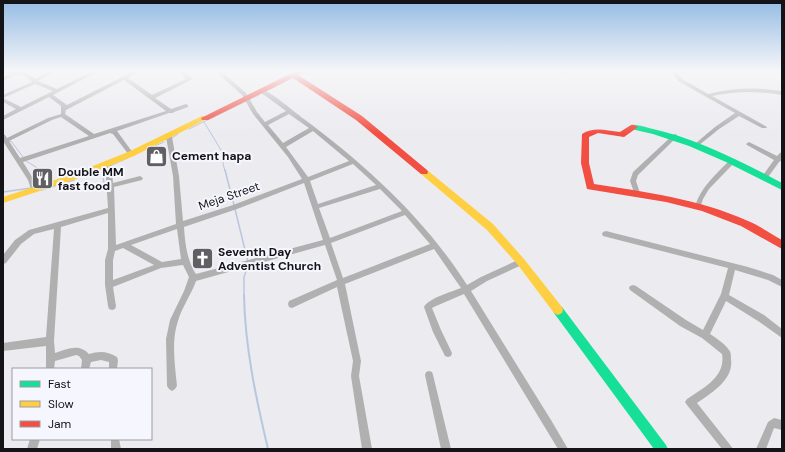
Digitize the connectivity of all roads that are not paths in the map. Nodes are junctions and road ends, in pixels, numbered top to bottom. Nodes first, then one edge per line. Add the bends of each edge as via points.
1 (16, 92) edge
2 (55, 92) edge
3 (99, 92) edge
4 (145, 92) edge
5 (162, 92) edge
6 (241, 92) edge
7 (260, 92) edge
8 (264, 92) edge
9 (323, 92) edge
10 (700, 92) edge
11 (723, 92) edge
12 (49, 95) junction
13 (707, 96) junction
14 (152, 97) junction
15 (247, 98) junction
16 (3, 99) edge
17 (186, 106) dead end
18 (20, 109) junction
19 (290, 111) junction
20 (63, 112) junction
21 (171, 112) junction
22 (738, 114) junction
23 (3, 118) edge
24 (265, 124) junction
25 (764, 127) dead end
26 (312, 129) junction
27 (108, 131) junction
28 (94, 136) junction
29 (675, 136) junction
30 (169, 137) junction
31 (5, 141) edge
32 (698, 144) junction
33 (749, 144) dead end
34 (282, 146) junction
35 (132, 154) junction
36 (781, 157) edge
37 (18, 161) junction
38 (352, 162) junction
39 (732, 162) junction
40 (108, 164) junction
41 (140, 178) dead end
42 (764, 178) junction
43 (306, 179) junction
44 (110, 186) junction
45 (380, 186) junction
46 (782, 187) edge
47 (34, 190) junction
48 (637, 194) junction
49 (3, 200) edge
50 (698, 206) junction
51 (316, 207) junction
52 (111, 210) junction
53 (406, 212) junction
54 (58, 224) junction
55 (180, 225) junction
56 (606, 234) dead end
57 (327, 242) junction
58 (124, 245) junction
59 (436, 245) junction
60 (782, 245) edge
61 (112, 249) junction
62 (3, 261) edge
63 (186, 261) junction
64 (521, 262) junction
65 (161, 265) junction
66 (732, 267) junction
67 (193, 277) junction
68 (781, 281) edge
69 (342, 282) junction
70 (109, 285) junction
71 (632, 288) dead end
72 (467, 289) junction
73 (724, 296) junction
74 (292, 304) dead end
75 (112, 306) dead end
76 (782, 334) edge
77 (705, 335) junction
78 (50, 341) junction
79 (3, 347) edge
80 (448, 353) dead end
81 (51, 358) junction
82 (87, 359) junction
83 (50, 368) edge
84 (85, 368) edge
85 (113, 368) edge
86 (429, 375) dead end
87 (172, 386) dead end
88 (782, 425) edge
89 (367, 449) edge
90 (446, 449) edge
91 (563, 449) edge
92 (662, 449) edge
93 (728, 449) edge
94 (761, 449) edge

1 - 16 street
2 - 12 street
3 - 20 street
4 - 14 street
5 - 14 street
6 - 15 street
7 - 15 street
8 - 19 street
9 - 64 street via 472,211 495,231
10 - 13 street
11 - 13 street
12 - 18 street
12 - 20 street via 64,105
13 - 22 street
14 - 21 street
15 - 24 street
15 - 30 street
16 - 18 street
17 - 21 street
18 - 23 street
19 - 24 street
19 - 26 street
20 - 28 street
20 - 31 street
21 - 27 street
22 - 25 street
22 - 32 street
24 - 34 street
26 - 34 street
26 - 38 street
27 - 28 street
27 - 35 street via 115,132
28 - 37 street
29 - 32 street
29 - 48 street via 634,174 633,181
29 - 48 street via 634,127 621,135 594,130 586,134 585,163 589,186 594,189
30 - 35 street
30 - 55 street via 176,176
31 - 37 street
32 - 39 street
33 - 36 street
34 - 43 street
35 - 40 street
36 - 42 street
37 - 47 street via 31,180
38 - 43 street, Meja Street
38 - 45 street
39 - 42 street
39 - 50 street via 702,194
40 - 44 street
40 - 47 street
41 - 44 street
42 - 46 street
43 - 51 street
43 - 55 street, Meja Street
44 - 52 street
45 - 51 street
45 - 53 street
47 - 49 street
48 - 50 street
50 - 60 street via 740,221
51 - 57 street
52 - 54 street
52 - 61 street
53 - 57 street
53 - 59 street
54 - 62 street via 28,234
54 - 78 street
55 - 58 street, Meja Street
55 - 63 street
56 - 66 street
57 - 67 street via 198,278
57 - 69 street
58 - 61 street, Meja Street
58 - 65 street
59 - 69 street
59 - 72 street
61 - 70 street via 109,260
63 - 65 street
63 - 67 street
64 - 72 street
64 - 92 street
65 - 70 street
66 - 68 street
66 - 73 street
67 - 87 street via 174,320 170,339
69 - 74 street
69 - 89 street via 357,360 355,376
70 - 75 street
71 - 77 street
72 - 80 street via 428,306
72 - 91 street
73 - 76 street
73 - 77 street
77 - 93 street via 726,352 726,364 719,381 690,402
78 - 79 street
78 - 81 street
81 - 82 street via 76,351
81 - 83 street
82 - 84 street
82 - 85 street via 99,355 108,356 114,360
86 - 90 street
88 - 94 street via 772,424

